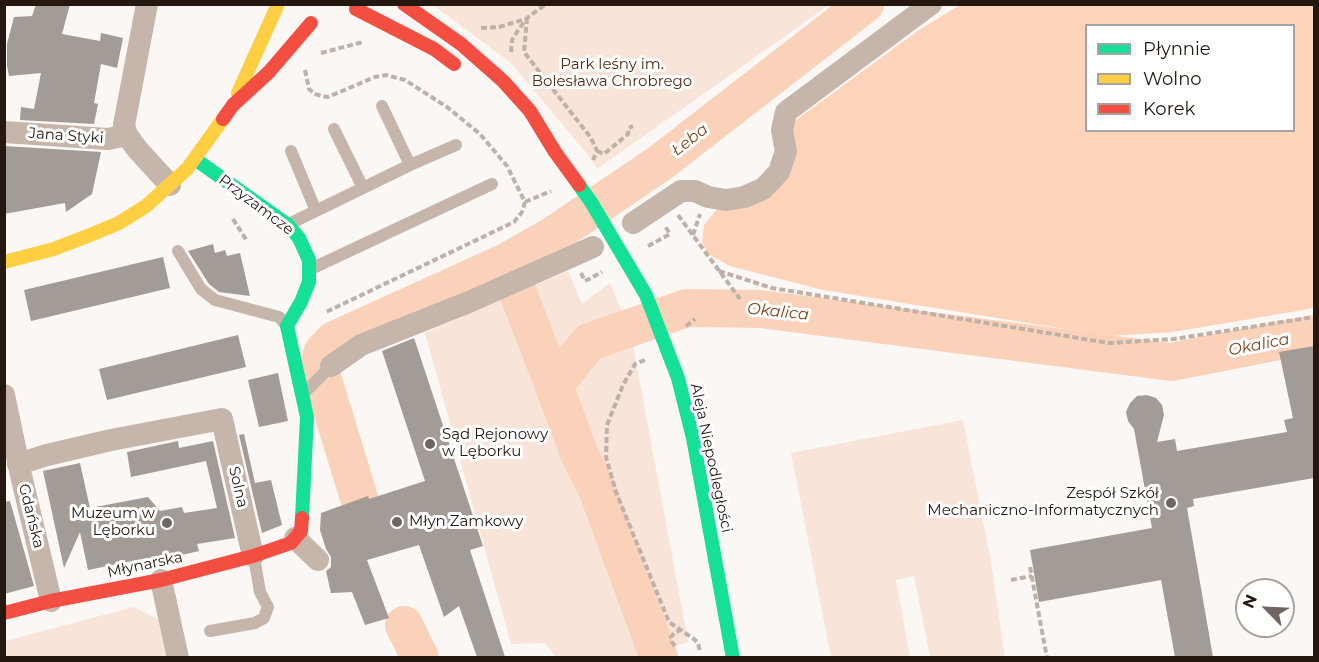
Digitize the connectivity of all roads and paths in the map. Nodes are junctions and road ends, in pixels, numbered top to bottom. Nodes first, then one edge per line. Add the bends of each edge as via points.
1 (147, 4) edge
2 (404, 4) edge
3 (546, 4) edge
4 (931, 4) edge
5 (284, 6) edge
6 (358, 7) edge
7 (527, 18) junction
8 (343, 19) dead end
9 (328, 24) dead end
10 (470, 28) dead end
11 (511, 56) dead end
12 (304, 64) dead end
13 (468, 75) dead end
14 (233, 105) junction
15 (382, 106) dead end
16 (516, 117) dead end
17 (633, 126) dead end
18 (334, 129) dead end
19 (4, 132) edge
20 (127, 135) junction
21 (456, 145) dead end
22 (291, 151) dead end
23 (597, 151) junction
24 (555, 152) junction
25 (195, 159) junction
26 (593, 161) dead end
27 (410, 165) junction
28 (492, 184) dead end
29 (170, 185) junction
30 (363, 188) junction
31 (555, 190) dead end
32 (667, 200) junction
33 (525, 202) junction
34 (316, 211) junction
35 (231, 217) dead end
36 (633, 223) dead end
37 (663, 223) dead end
38 (288, 225) junction
39 (247, 241) dead end
40 (593, 246) dead end
41 (644, 248) dead end
42 (178, 251) dead end
43 (4, 262) edge
44 (578, 267) dead end
45 (309, 270) junction
46 (607, 270) dead end
47 (719, 271) junction
48 (740, 299) dead end
49 (322, 314) dead end
50 (1314, 317) edge
51 (695, 319) dead end
52 (287, 326) junction
53 (685, 326) dead end
54 (646, 360) dead end
55 (331, 366) joint
56 (303, 394) junction
57 (4, 395) edge
58 (15, 476) edge
59 (293, 541) junction
60 (253, 556) junction
61 (318, 560) dead end
62 (1030, 567) dead end
63 (1032, 576) junction
64 (161, 580) junction
65 (1011, 580) dead end
66 (51, 601) junction
67 (4, 613) edge
68 (680, 630) junction
69 (210, 632) dead end
70 (675, 646) dead end
71 (720, 655) edge
72 (178, 657) edge
73 (1047, 657) edge

1 - 20 street via 125,115
2 - 24 main road, Aleja Niepodległości via 461,44 502,81 530,111
3 - 7 path
4 - 32 street via 786,112 782,130 786,151 779,172 763,189 726,200 681,191
5 - 14 main road via 252,60
6 - 8 main road
6 - 13 main road via 434,49
7 - 10 path via 499,27
7 - 11 path via 512,40
7 - 23 path via 524,52
9 - 14 main road via 307,21 269,72
12 - 33 path via 306,84 315,94 328,97 375,77 386,75 405,80 480,134 507,166
14 - 25 main road
15 - 27 lane
16 - 24 main road, Aleja Niepodległości
17 - 23 path via 604,154
18 - 30 lane
19 - 20 street, Jana Styki via 108,139
20 - 29 street
21 - 27 lane
22 - 34 lane
23 - 26 path
24 - 71 main road, Aleja Niepodległości via 591,202 646,295 678,378 693,438
25 - 29 main road
25 - 38 main road, Przyzamcze
27 - 30 lane
28 - 45 lane
29 - 43 main road via 119,223 54,249
30 - 34 lane
31 - 33 path
32 - 36 street
32 - 47 path
33 - 49 path via 514,222
34 - 38 lane
35 - 39 path
37 - 41 path via 670,234
38 - 45 main road, Przyzamcze via 299,238
40 - 55 street via 469,303 361,345
42 - 52 lane via 201,289 215,300 279,317
44 - 46 path via 585,281
45 - 52 main road, Przyzamcze via 301,303
47 - 48 path
47 - 50 path via 772,288 1109,343 1174,339
51 - 53 path
52 - 56 main road
54 - 68 path via 635,364 623,385 607,425 606,457 616,492 669,622
55 - 56 lane
56 - 59 main road via 307,417 301,531
57 - 58 street, Gdańska
58 - 60 street, Solna via 47,455 222,419
58 - 66 street, Gdańska
59 - 60 main road, Młynarska
59 - 61 street
60 - 64 main road, Młynarska
60 - 69 lane via 260,592 268,607 264,618
62 - 63 path
63 - 65 path
63 - 73 path
64 - 66 main road, Młynarska
64 - 72 street
66 - 67 main road, Młynarska
68 - 70 path via 671,637
68 - 71 path

